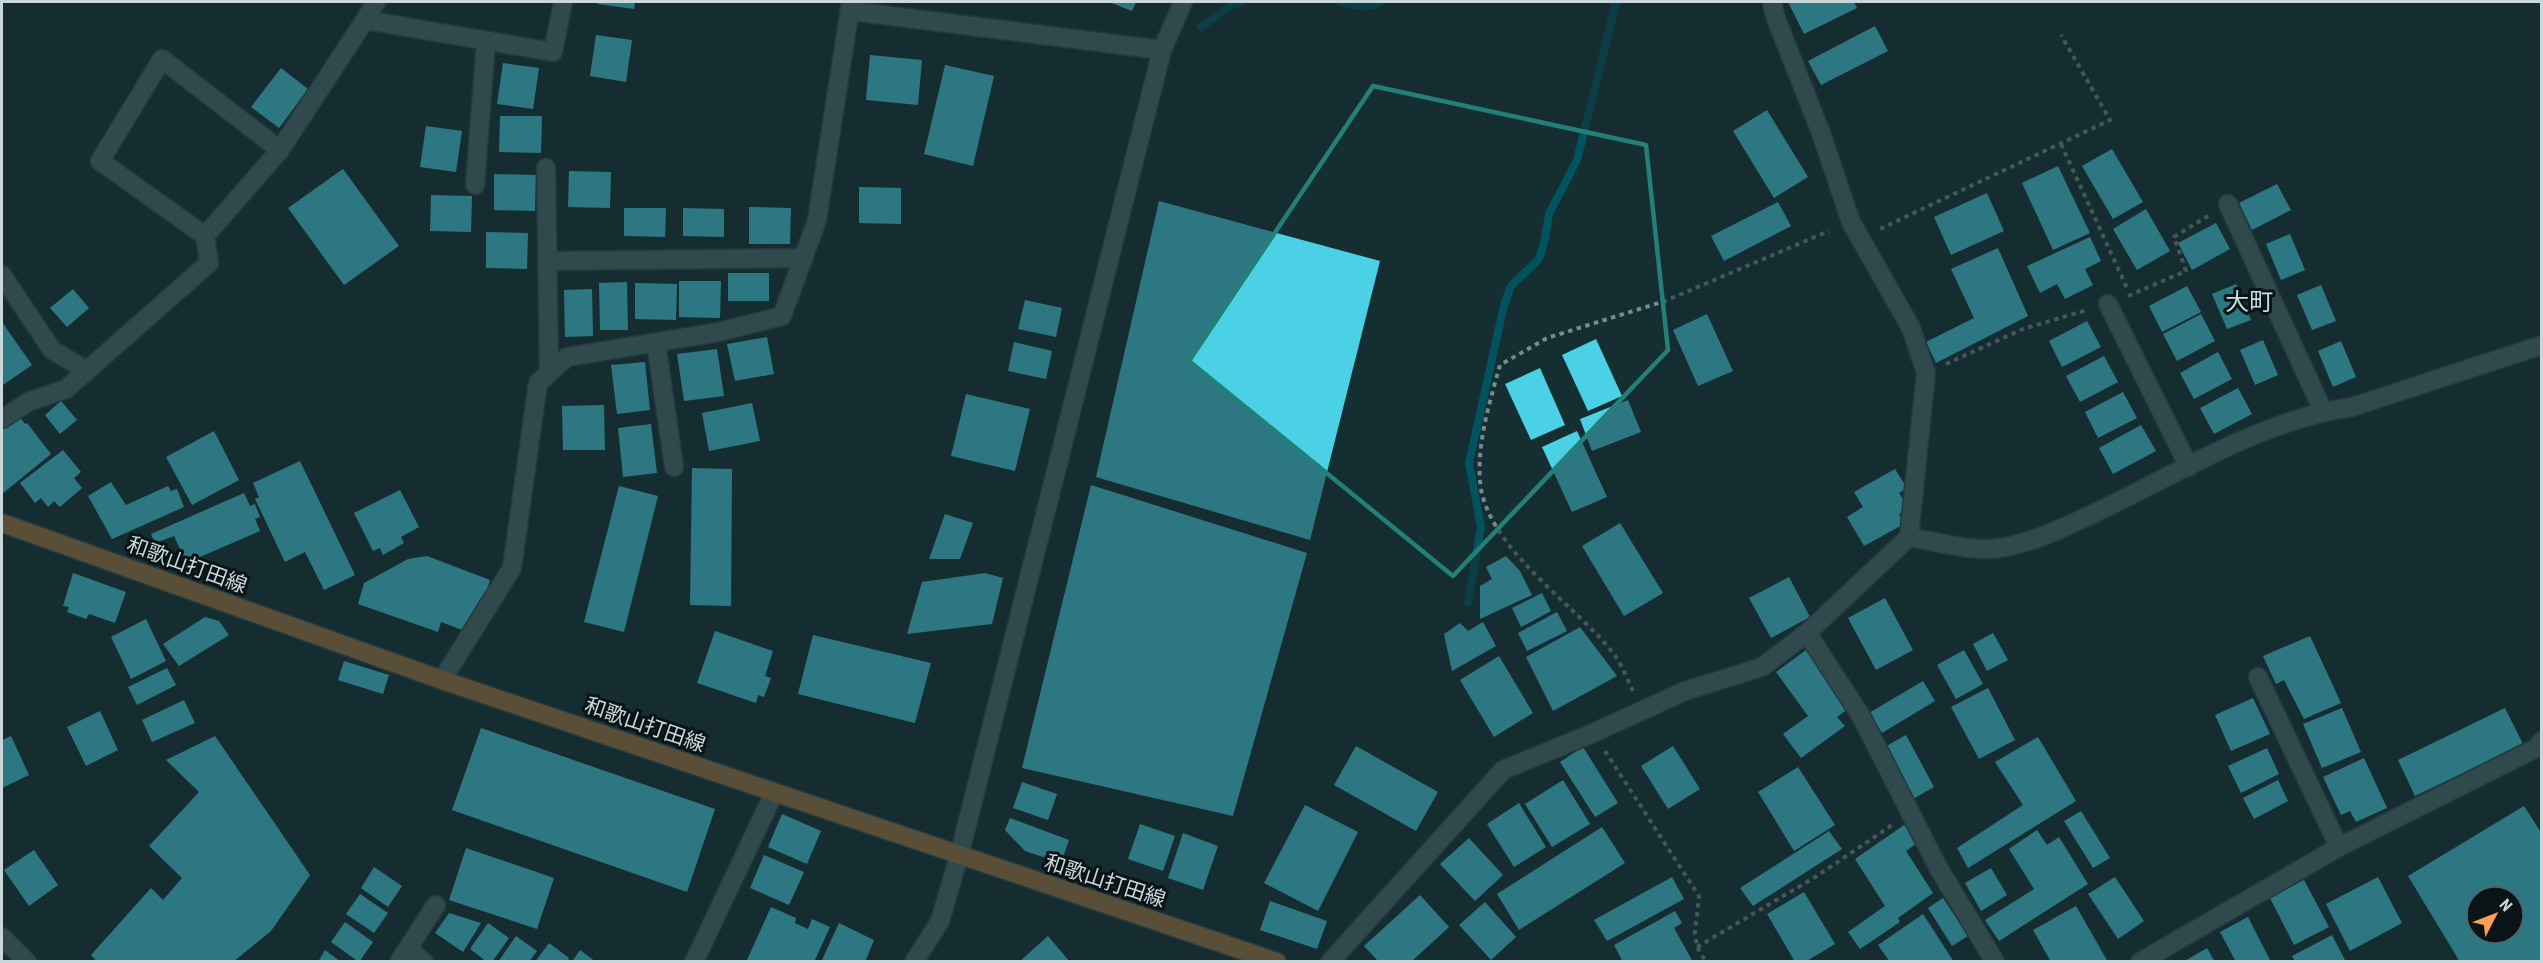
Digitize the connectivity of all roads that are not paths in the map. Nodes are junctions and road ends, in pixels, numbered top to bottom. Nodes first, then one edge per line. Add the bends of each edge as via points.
1 (376, 2) edge
2 (562, 2) edge
3 (1183, 2) edge
4 (1772, 2) edge
5 (851, 6) edge
6 (365, 20) junction
7 (486, 40) junction
8 (1162, 50) junction
9 (280, 150) junction
10 (546, 168) dead end
11 (475, 185) dead end
12 (2228, 204) dead end
13 (205, 236) junction
14 (804, 258) junction
15 (548, 261) junction
16 (2, 276) edge
17 (2108, 304) dead end
18 (656, 343) junction
19 (2541, 345) edge
20 (87, 371) junction
21 (549, 373) junction
22 (2323, 411) junction
23 (2, 419) edge
24 (2189, 466) junction
25 (674, 467) dead end
26 (2, 524) edge
27 (1909, 537) junction
28 (1806, 633) junction
29 (2258, 677) dead end
30 (442, 680) junction
31 (2541, 741) edge
32 (774, 793) junction
33 (2338, 848) junction
34 (959, 856) junction
35 (436, 905) dead end
36 (2, 937) edge
37 (403, 955) edge
38 (27, 962) edge
39 (424, 962) edge
40 (694, 962) edge
41 (914, 962) edge
42 (1277, 962) edge
43 (1330, 962) edge
44 (1995, 962) edge
45 (2140, 962) edge

1 - 6 street
2 - 7 street via 553,52
3 - 8 street
4 - 27 street via 1851,222 1911,328 1926,373
5 - 8 street
5 - 14 street via 817,220
6 - 7 street
6 - 9 street
7 - 11 street
8 - 34 street
9 - 13 street
9 - 13 street via 162,59 100,161
10 - 15 street
12 - 22 street
13 - 20 street via 209,263
14 - 15 street
14 - 18 street via 782,316
15 - 21 street
16 - 20 street via 52,350
17 - 24 street
18 - 21 street via 567,357
18 - 25 street
19 - 22 street via 2352,407
20 - 23 street via 66,389 30,401
21 - 30 street via 538,383 512,568
22 - 24 street via 2290,421
24 - 27 street via 2059,530 2004,547 1982,549
26 - 30 main road, 和歌山打田線
27 - 28 street
28 - 43 street via 1762,667 1685,691 1503,770
28 - 44 street via 1861,717 1939,869
29 - 33 street
30 - 32 main road, 和歌山打田線
31 - 33 street via 2536,748
32 - 34 main road, 和歌山打田線
32 - 40 street
33 - 45 street
34 - 41 street via 940,921
34 - 42 main road, 和歌山打田線
35 - 37 street
36 - 38 street
37 - 39 street

